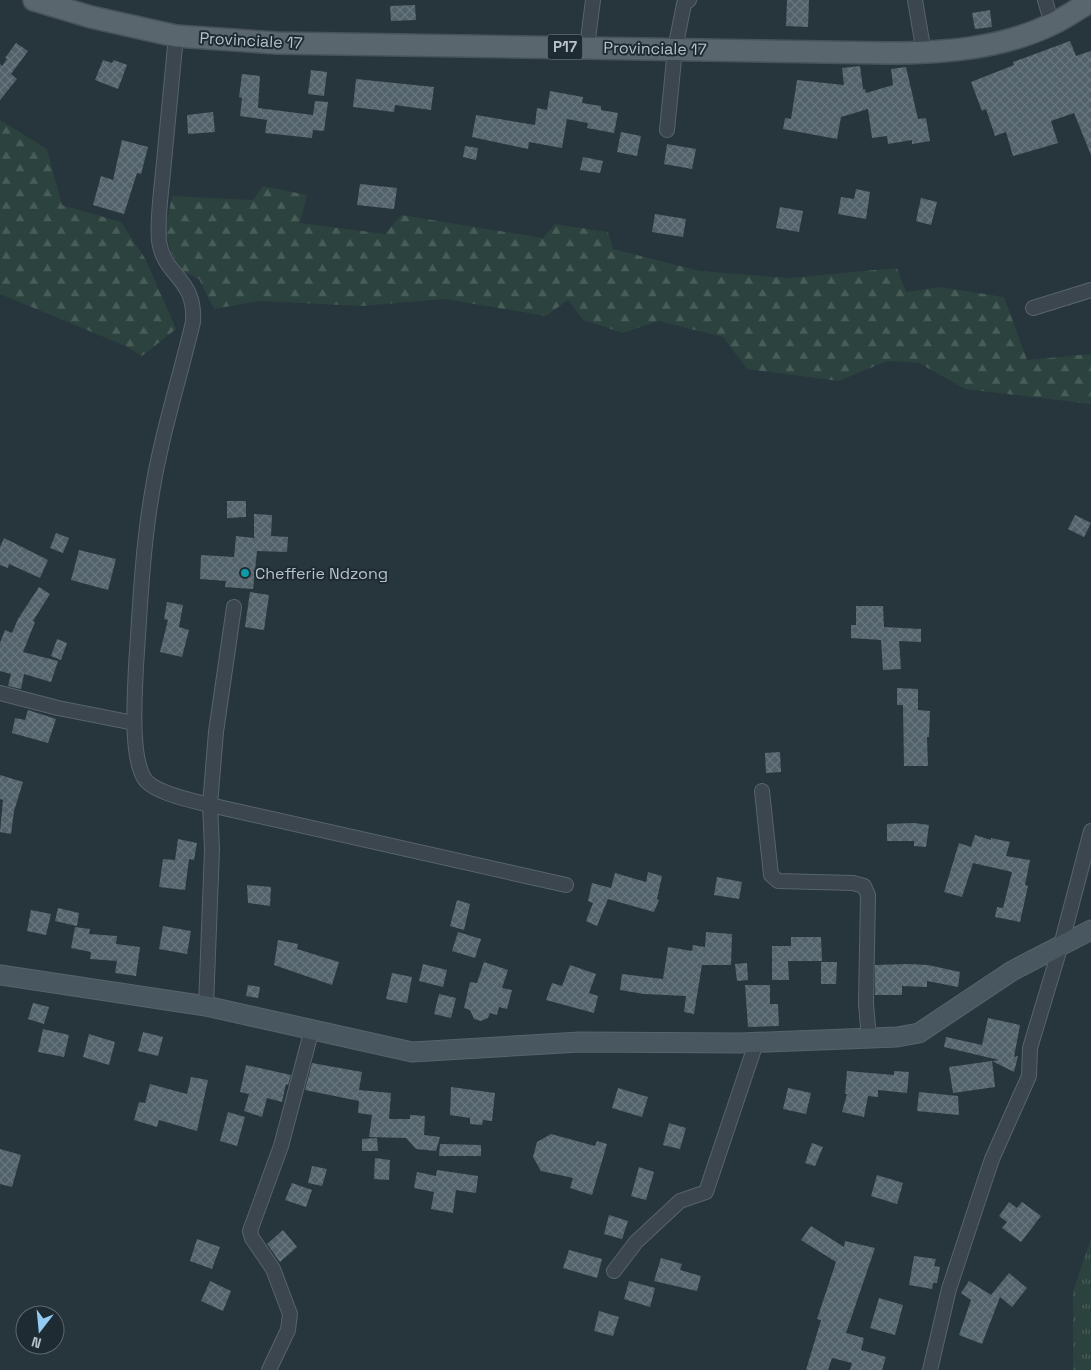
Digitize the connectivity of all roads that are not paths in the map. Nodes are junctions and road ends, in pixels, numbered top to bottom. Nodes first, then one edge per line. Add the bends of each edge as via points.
1 (34, 0) edge
2 (593, 0) edge
3 (915, 0) edge
4 (1045, 0) edge
5 (686, 1) edge
6 (1091, 1) edge
7 (1052, 24) junction
8 (176, 36) junction
9 (586, 47) junction
10 (675, 49) junction
11 (924, 53) junction
12 (667, 130) dead end
13 (1091, 290) edge
14 (1033, 308) dead end
15 (234, 607) dead end
16 (0, 693) edge
17 (134, 724) junction
18 (762, 791) dead end
19 (210, 805) junction
20 (1091, 831) edge
21 (566, 886) dead end
22 (1091, 930) edge
23 (1061, 945) junction
24 (0, 975) edge
25 (206, 1006) junction
26 (312, 1029) junction
27 (869, 1039) junction
28 (756, 1043) junction
29 (614, 1271) dead end
30 (270, 1370) edge
31 (930, 1370) edge

1 - 8 main road, Provinciale 17 / P17 via 90,17
2 - 9 street
3 - 11 street
4 - 7 street
5 - 10 street
6 - 7 main road, Provinciale 17 / P17
7 - 11 main road, Provinciale 17 / P17 via 1002,42
8 - 9 main road, Provinciale 17 / P17 via 277,43
8 - 17 street via 159,239 169,266 189,291 194,314 151,497 144,544
9 - 10 main road, Provinciale 17 / P17
10 - 11 main road, Provinciale 17 / P17
10 - 12 street
13 - 14 street
15 - 19 street via 216,732
16 - 17 street
17 - 19 street via 140,770 145,780 161,790
18 - 27 street via 771,875 778,881 853,883 864,886 868,895 866,1004
19 - 21 street
19 - 25 street via 212,849
20 - 23 street
22 - 23 street
23 - 27 street via 1012,971 920,1033
23 - 31 street via 1030,1048 1029,1076 986,1177 949,1289
24 - 25 street
25 - 26 street
26 - 28 street via 412,1052 580,1042
26 - 30 street via 281,1146 250,1231 272,1269 290,1314 288,1330
27 - 28 street
28 - 29 street via 706,1192 680,1201 636,1242

